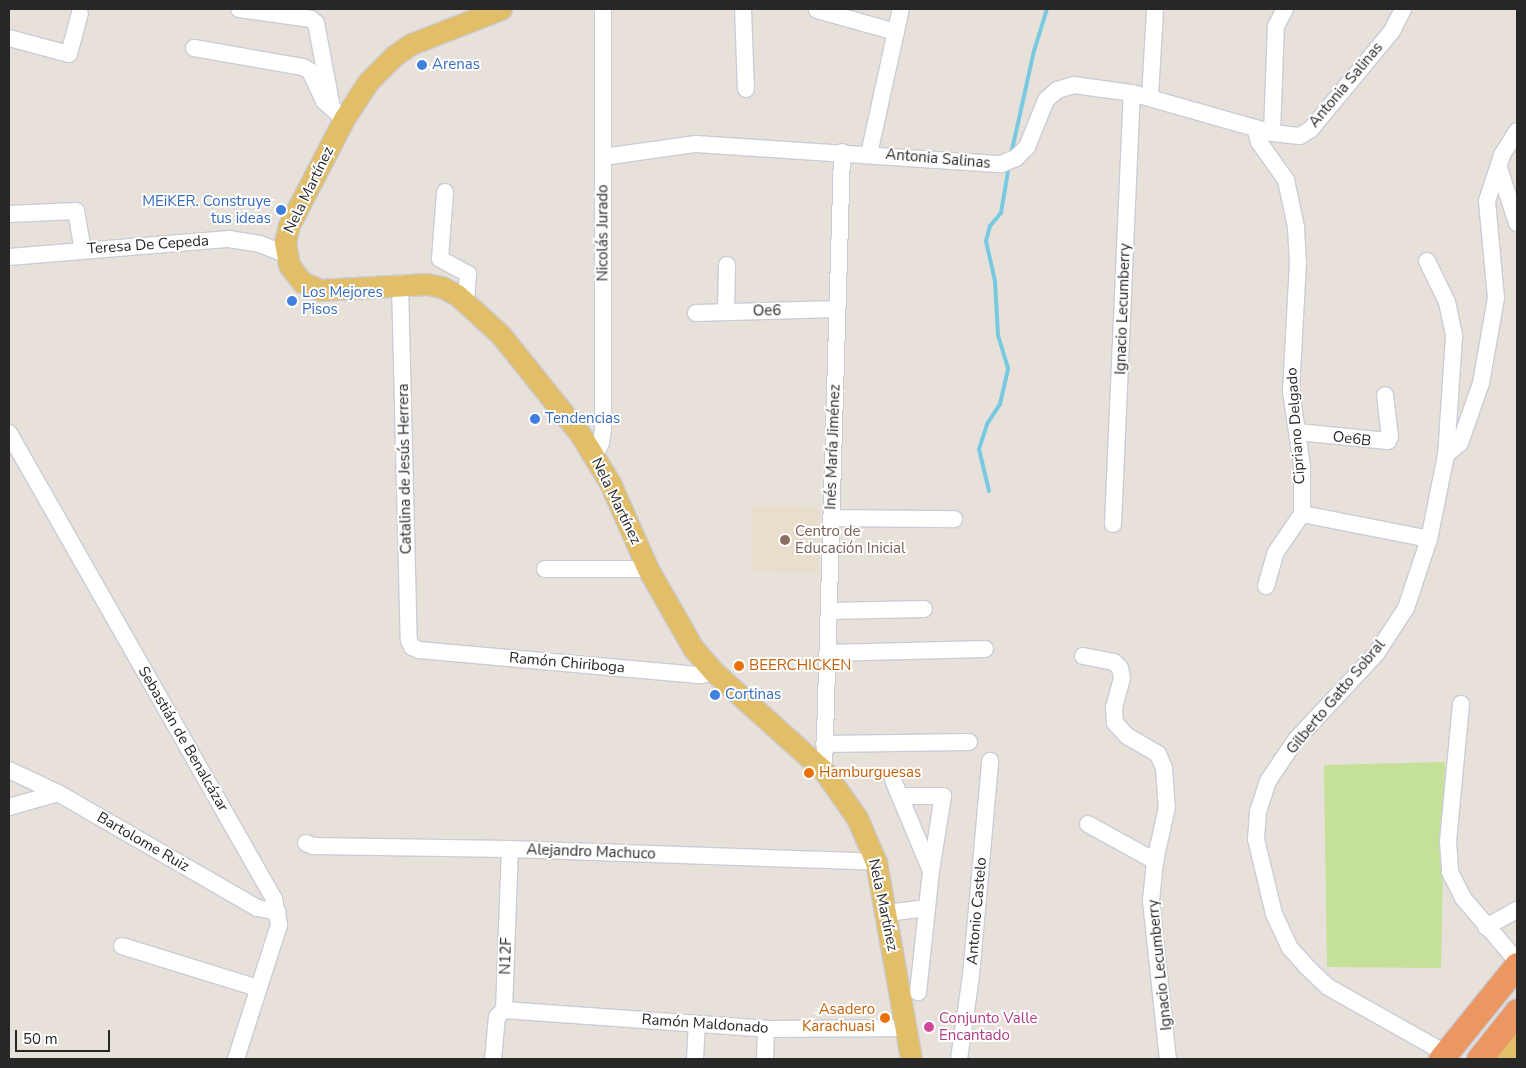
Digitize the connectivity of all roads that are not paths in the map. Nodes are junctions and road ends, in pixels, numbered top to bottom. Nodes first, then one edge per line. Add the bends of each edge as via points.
1 (238, 9) edge
2 (501, 9) edge
3 (603, 9) edge
4 (744, 9) edge
5 (902, 9) edge
6 (1155, 9) edge
7 (1285, 9) edge
8 (1403, 9) edge
9 (818, 10) edge
10 (80, 13) dead end
11 (896, 32) junction
12 (9, 38) edge
13 (194, 48) dead end
14 (746, 89) dead end
15 (1132, 93) junction
16 (1150, 97) junction
17 (338, 113) junction
18 (1255, 128) junction
19 (1517, 130) edge
20 (1272, 133) junction
21 (842, 152) junction
22 (868, 154) junction
23 (604, 157) junction
24 (1499, 168) junction
25 (445, 192) dead end
26 (9, 214) edge
27 (1517, 223) edge
28 (83, 250) junction
29 (285, 254) junction
30 (9, 257) edge
31 (1427, 261) dead end
32 (727, 265) dead end
33 (400, 284) junction
34 (466, 301) junction
35 (838, 309) junction
36 (696, 312) dead end
37 (726, 312) junction
38 (1385, 395) dead end
39 (1298, 432) junction
40 (9, 433) edge
41 (595, 455) junction
42 (1446, 455) junction
43 (1302, 514) junction
44 (831, 518) junction
45 (954, 519) dead end
46 (1113, 524) dead end
47 (1429, 539) junction
48 (545, 569) dead end
49 (648, 569) junction
50 (1266, 586) dead end
51 (924, 609) dead end
52 (828, 611) junction
53 (985, 649) dead end
54 (419, 650) joint
55 (828, 653) junction
56 (1083, 656) dead end
57 (714, 672) junction
58 (1461, 704) dead end
59 (969, 742) dead end
60 (824, 744) junction
61 (990, 762) dead end
62 (9, 770) edge
63 (824, 771) junction
64 (893, 780) dead end
65 (58, 794) junction
66 (900, 796) junction
67 (9, 807) edge
68 (1088, 824) dead end
69 (306, 843) dead end
70 (510, 849) junction
71 (1155, 861) junction
72 (876, 862) junction
73 (931, 871) junction
74 (927, 908) junction
75 (1517, 910) edge
76 (278, 912) junction
77 (887, 913) junction
78 (1486, 927) junction
79 (122, 946) dead end
80 (1517, 963) edge
81 (258, 988) junction
82 (918, 992) dead end
83 (504, 1010) junction
84 (1517, 1011) edge
85 (697, 1024) junction
86 (907, 1028) junction
87 (766, 1029) junction
88 (1517, 1043) edge
89 (1443, 1056) edge
90 (236, 1059) edge
91 (494, 1059) edge
92 (695, 1059) edge
93 (765, 1059) edge
94 (911, 1059) edge
95 (959, 1059) edge
96 (1168, 1059) edge
97 (1479, 1059) edge
98 (1505, 1059) edge

1 - 17 street via 311,19 316,23
2 - 17 main road, Nela Martínez via 432,34 394,56
3 - 23 street, Nicolás Jurado
4 - 14 street
5 - 11 street
6 - 16 street
7 - 20 street via 1276,26
8 - 20 street, Antonia Salinas via 1392,31 1311,129 1300,136
9 - 11 street
10 - 12 street via 69,54
11 - 22 street
13 - 17 street via 303,67 310,71 318,94
15 - 16 street, Antonia Salinas
15 - 22 street, Antonia Salinas via 1074,85 1057,90 1046,100 1026,147 1016,158 1001,164
15 - 46 street, Ignacio Lecumberry
16 - 18 street, Antonia Salinas
17 - 29 main road, Nela Martínez via 289,224
18 - 20 street, Antonia Salinas
18 - 39 street, Cipriano Delgado via 1259,142 1286,180 1291,194 1298,262 1291,391
19 - 24 street via 1502,155
21 - 22 street, Antonia Salinas
21 - 23 street, Antonia Salinas via 696,144
21 - 35 street, Inés María Jiménez
23 - 41 street, Nicolás Jurado via 602,443
24 - 27 street
24 - 42 street via 1487,201 1496,298 1481,383 1460,443
25 - 34 street via 440,260 468,274
26 - 28 street via 76,210
28 - 29 street, Teresa De Cepeda via 229,239 260,244
28 - 30 street, Teresa De Cepeda
29 - 33 main road, Nela Martínez via 302,282 320,290
31 - 42 street, Gilberto Gatto Sobral via 1447,302 1454,336
32 - 37 street
33 - 34 main road, Nela Martínez via 442,287
33 - 54 street, Catalina de Jesús Herrera via 409,641
34 - 41 main road, Nela Martínez via 500,334
35 - 37 street, Oe6
35 - 44 street, Inés María Jiménez
36 - 37 street, Oe6
38 - 39 street, Oe6B via 1388,441
39 - 43 street, Cipriano Delgado
40 - 76 street, Sebastián de Benalcázar via 274,898
41 - 49 main road, Nela Martínez
42 - 47 street, Gilberto Gatto Sobral
43 - 47 street
43 - 50 street via 1276,552
44 - 45 street
44 - 52 street, Inés María Jiménez
47 - 89 street, Gilberto Gatto Sobral via 1406,608 1376,654 1295,741 1268,781 1258,811 1256,839 1274,914 1290,948 1328,988
48 - 49 street
49 - 57 main road, Nela Martínez via 681,630
51 - 52 street
52 - 55 street, Inés María Jiménez
53 - 55 street
54 - 57 street, Ramón Chiriboga via 702,675
55 - 60 street, Inés María Jiménez
56 - 71 street, Ignacio Lecumberry via 1114,662 1120,668 1122,678 1114,708 1115,723 1127,736 1158,754 1164,768 1167,808
57 - 63 main road, Nela Martínez
58 - 78 street via 1448,841 1450,872 1463,898
59 - 60 street
60 - 63 street, Inés María Jiménez
61 - 95 street, Antonio Castelo via 971,976
62 - 65 street, Bartolome Ruiz
63 - 72 main road, Nela Martínez via 857,818
64 - 66 street
65 - 67 street
65 - 76 street, Bartolome Ruiz via 257,908
66 - 73 street
66 - 73 street via 943,796
68 - 71 street
69 - 70 street, Alejandro Machuco via 313,846
70 - 72 street, Alejandro Machuco
70 - 83 street, N12F
71 - 96 street, Ignacio Lecumberry via 1151,901
72 - 77 main road, Nela Martínez
73 - 74 street
74 - 77 street
74 - 82 street
75 - 78 street
76 - 81 street, Sebastián de Benalcázar via 279,925
77 - 86 main road, Nela Martínez
78 - 80 street
79 - 81 street
80 - 89 highway
81 - 90 street, Sebastián de Benalcázar
83 - 85 street, Ramón Maldonado
83 - 91 street, N12F via 497,1017
84 - 97 highway
85 - 87 street, Ramón Maldonado
85 - 92 street
86 - 87 street, Ramón Maldonado
86 - 94 main road, Nela Martínez
87 - 93 street
88 - 98 main road

